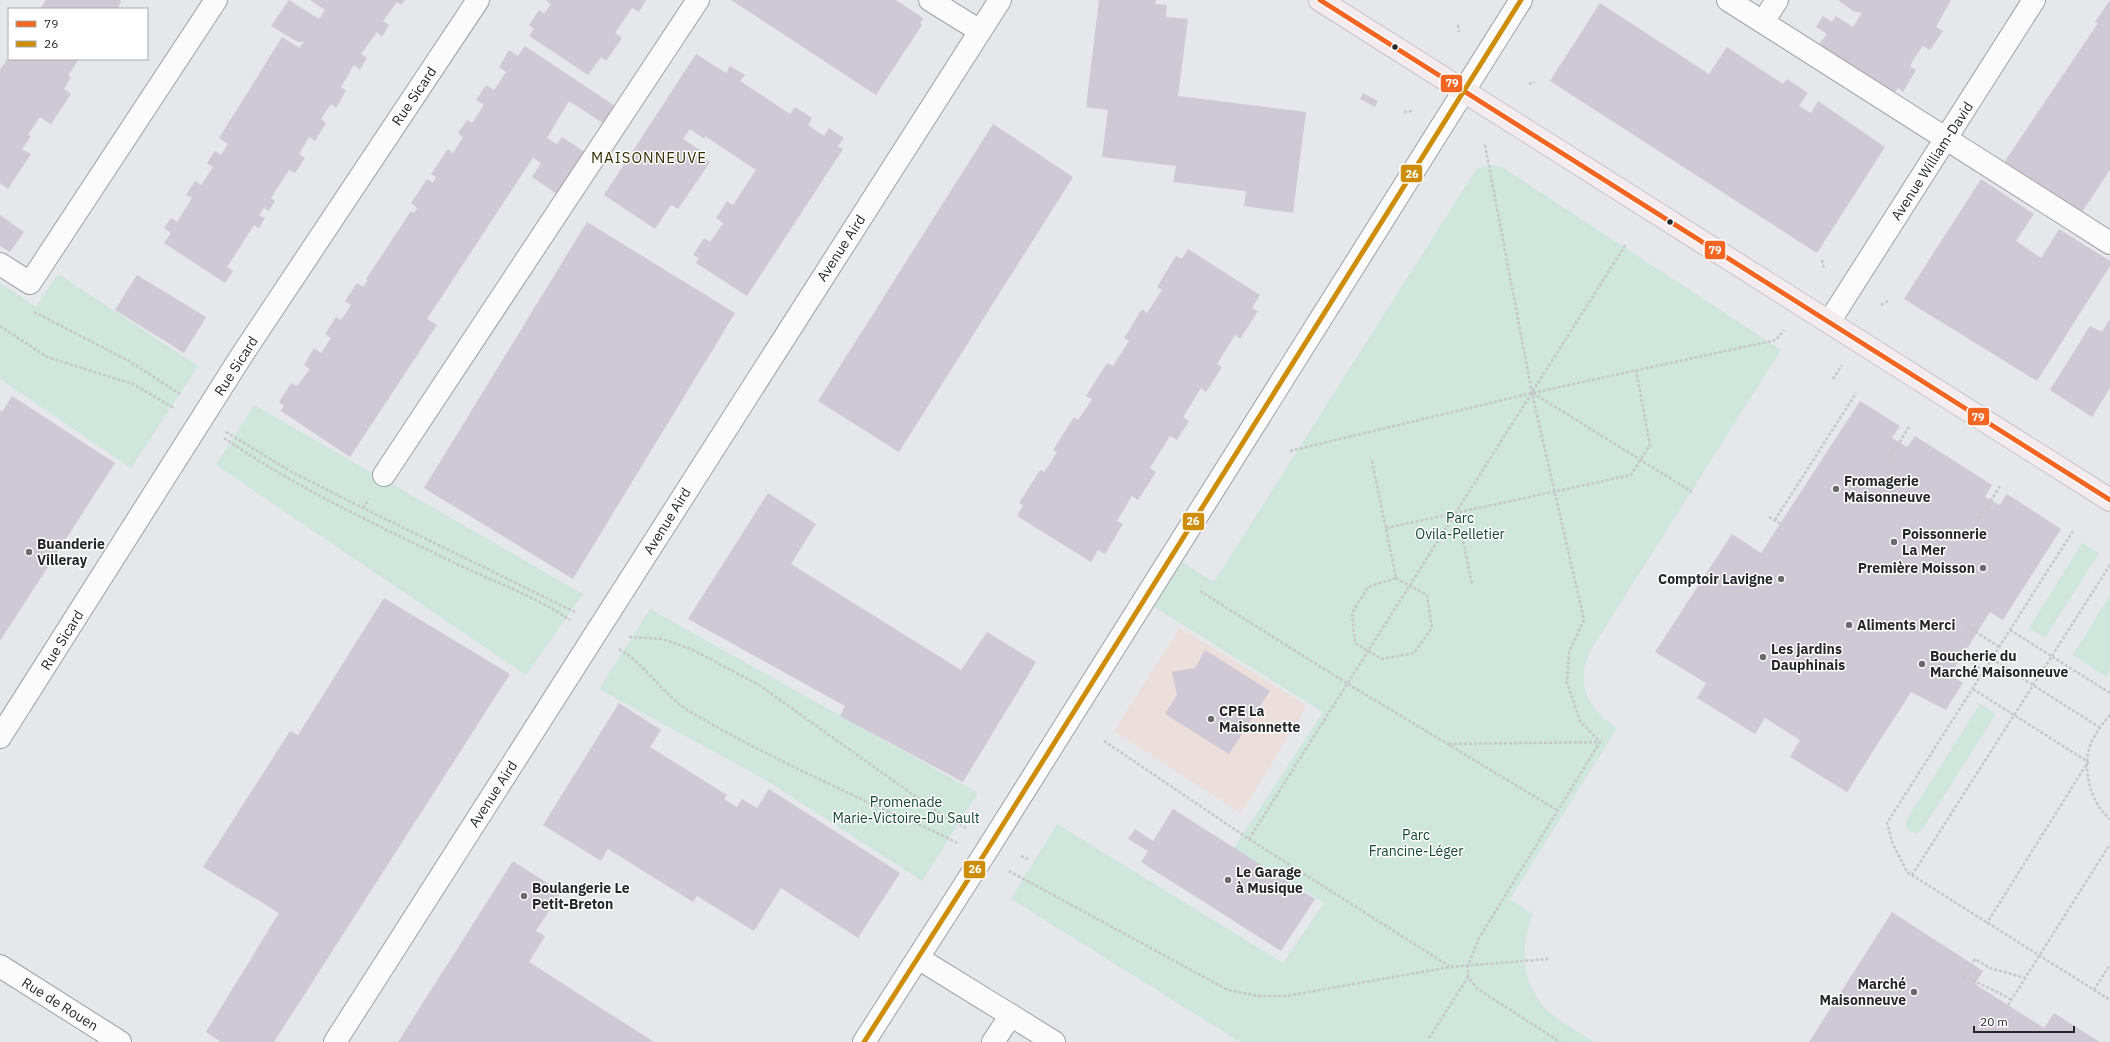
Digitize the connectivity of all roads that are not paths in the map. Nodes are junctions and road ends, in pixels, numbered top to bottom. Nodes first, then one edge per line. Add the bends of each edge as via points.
1 (216, 0) edge
2 (478, 0) edge
3 (698, 0) edge
4 (930, 0) edge
5 (1000, 0) edge
6 (1320, 0) edge
7 (1522, 0) edge
8 (1728, 0) edge
9 (1777, 0) edge
10 (2034, 0) edge
11 (1763, 22) junction
12 (980, 31) junction
13 (1462, 91) junction
14 (1946, 138) junction
15 (2110, 243) edge
16 (0, 264) edge
17 (1829, 322) junction
18 (384, 475) dead end
19 (2110, 500) edge
20 (0, 737) edge
21 (918, 958) junction
22 (0, 966) edge
23 (1011, 1015) junction
24 (120, 1042) edge
25 (335, 1042) edge
26 (864, 1042) edge
27 (993, 1042) edge
28 (1054, 1042) edge

1 - 16 street via 30,283
2 - 20 street, Rue Sicard via 242,355
3 - 18 street
4 - 12 street
5 - 12 street, Avenue Aird
6 - 13 main road
7 - 13 street
8 - 11 street
9 - 11 street
10 - 14 street, Avenue William-David
11 - 14 street
12 - 25 street, Avenue Aird
13 - 17 main road
13 - 21 street
14 - 15 street
14 - 17 street, Avenue William-David
17 - 19 main road
21 - 23 street
21 - 26 street
22 - 24 street, Rue de Rouen
23 - 27 street
23 - 28 street

